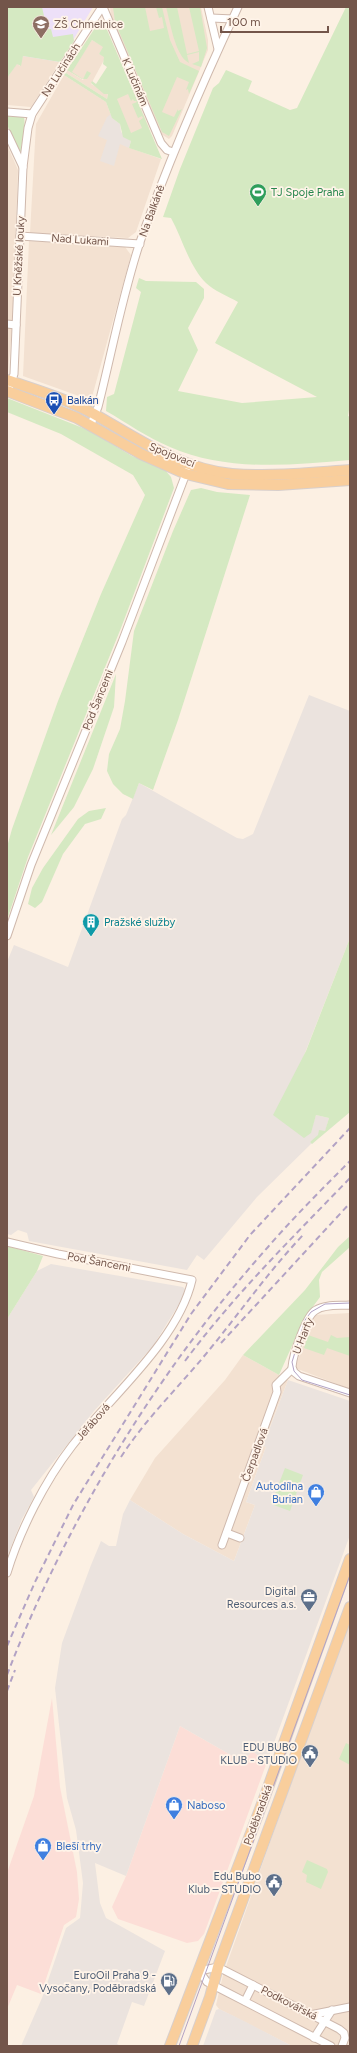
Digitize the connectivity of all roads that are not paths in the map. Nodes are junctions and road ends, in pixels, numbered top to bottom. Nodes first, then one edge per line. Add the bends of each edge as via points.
1 (102, 7) edge
2 (208, 7) edge
3 (238, 7) edge
4 (211, 18) junction
5 (233, 19) junction
6 (218, 49) junction
7 (7, 112) edge
8 (32, 114) junction
9 (7, 133) edge
10 (173, 152) junction
11 (23, 167) junction
12 (20, 236) junction
13 (140, 244) junction
14 (7, 324) edge
15 (16, 325) junction
16 (9, 381) edge
17 (7, 391) edge
18 (93, 419) junction
19 (190, 464) junction
20 (350, 470) edge
21 (186, 474) junction
22 (350, 480) edge
23 (7, 936) edge
24 (7, 1242) edge
25 (192, 1280) joint
26 (350, 1305) edge
27 (293, 1371) junction
28 (350, 1393) edge
29 (227, 1533) junction
30 (240, 1538) dead end
31 (222, 1546) dead end
32 (350, 1559) edge
33 (7, 1573) edge
34 (349, 1612) edge
35 (218, 1967) junction
36 (199, 1972) junction
37 (213, 1984) junction
38 (253, 1985) junction
39 (245, 2000) junction
40 (350, 2007) edge
41 (332, 2010) junction
42 (310, 2014) junction
43 (325, 2022) junction
44 (314, 2038) junction
45 (170, 2046) edge
46 (192, 2046) edge
47 (331, 2046) edge
48 (342, 2046) edge

1 - 8 street, Na Lučinách
1 - 10 street, K Lučinám via 160,143
2 - 4 street
3 - 5 street, Na Balkáně
4 - 5 street
4 - 6 street
5 - 6 street, Na Balkáně
6 - 10 street, Na Balkáně
7 - 8 street
8 - 11 street, U Kněžské louky
9 - 11 street, U Kněžské louky
10 - 13 street, Na Balkáně
11 - 12 street, U Kněžské louky
12 - 13 street, Nad Lukami
12 - 15 street, U Kněžské louky
13 - 18 street, Na Balkáně
14 - 15 street
15 - 16 street, U Kněžské louky via 14,374
16 - 17 street, U Kněžské louky
16 - 18 main road, Spojovací via 60,399
17 - 18 main road, Spojovací
18 - 19 main road, Spojovací
18 - 21 main road, Spojovací via 141,454
19 - 20 main road, Spojovací via 239,474 279,475
19 - 21 street, Pod Šancemi
21 - 22 main road, Spojovací via 228,484 278,485
21 - 23 street, Pod Šancemi via 122,642 31,865
24 - 25 street, Pod Šancemi
25 - 33 street, Jeřábová via 188,1297 157,1348 72,1446 43,1488
26 - 27 street, U Harfy via 323,1307 312,1313 293,1361
27 - 28 street
27 - 29 street, Čerpadlová via 276,1385 277,1392
29 - 30 street
29 - 31 street, Čerpadlová
32 - 36 main road, Poděbradská
34 - 35 main road, Poděbradská
35 - 36 street
35 - 37 main road, Poděbradská
35 - 38 street, Podkovářská
36 - 37 street, Podkovářská via 207,1982
36 - 45 main road, Poděbradská
37 - 39 street, Podkovářská
37 - 46 main road, Poděbradská
38 - 39 street, Podkovářská
38 - 42 street, Podkovářská
39 - 44 street, Podkovářská via 254,2008
40 - 41 street
41 - 42 street
41 - 43 street
42 - 43 street, Podkovářská
43 - 44 street, Podkovářská
43 - 48 street, Podkovářská via 344,2033
44 - 47 street, Podkovářská

